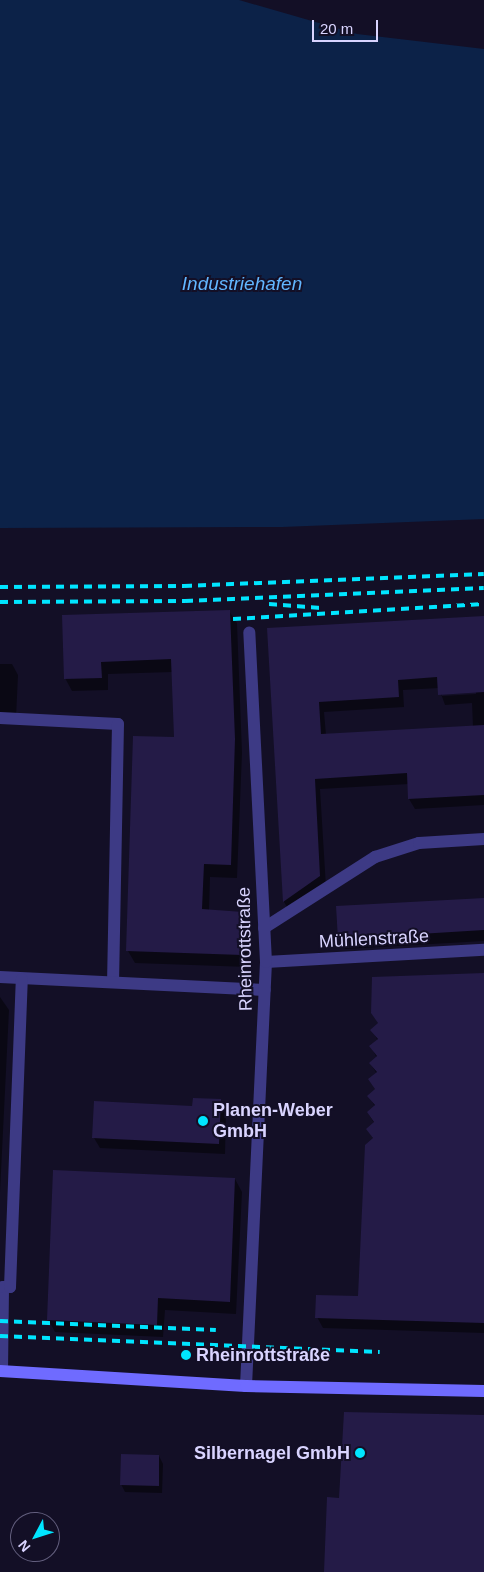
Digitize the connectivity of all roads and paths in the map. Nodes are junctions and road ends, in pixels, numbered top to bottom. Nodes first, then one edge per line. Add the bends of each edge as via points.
1 (249, 632) dead end
2 (0, 718) edge
3 (484, 839) edge
4 (264, 928) junction
5 (484, 950) edge
6 (266, 962) junction
7 (0, 978) edge
8 (22, 979) junction
9 (113, 981) junction
10 (265, 990) junction
11 (1, 1287) edge
12 (1, 1371) edge
13 (246, 1386) junction
14 (484, 1391) edge

1 - 4 street, Rheinrottstraße
2 - 9 street via 118,724
3 - 4 street via 419,843 375,857
4 - 6 street, Rheinrottstraße
5 - 6 street, Mühlenstraße
6 - 10 street, Rheinrottstraße
7 - 8 street
8 - 9 street
8 - 11 street via 10,1287
9 - 10 street
10 - 13 street, Rheinrottstraße
11 - 12 street
12 - 13 street
13 - 14 street

